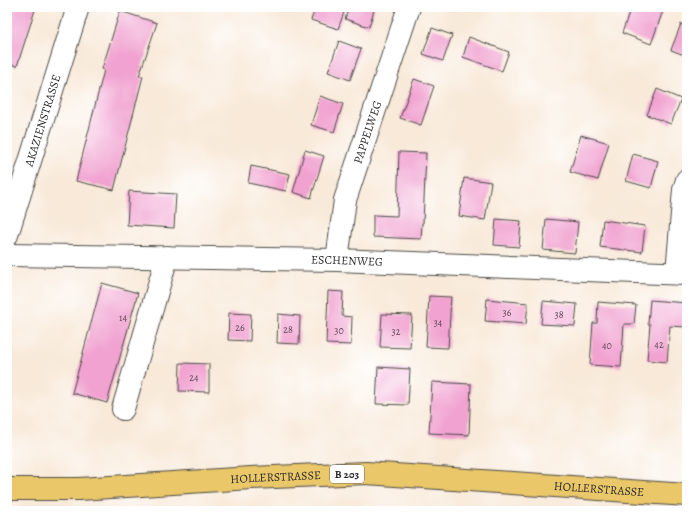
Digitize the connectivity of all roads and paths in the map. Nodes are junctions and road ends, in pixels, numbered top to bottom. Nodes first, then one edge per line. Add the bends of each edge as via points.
1 (78, 7) edge
2 (409, 7) edge
3 (687, 180) edge
4 (7, 235) edge
5 (7, 255) edge
6 (167, 257) junction
7 (337, 260) junction
8 (682, 273) edge
9 (123, 409) dead end
10 (7, 489) edge
11 (687, 495) edge

1 - 4 street, AKAZIENSTRASSE
2 - 7 street, PAPPELWEG via 345,200
3 - 8 street via 684,190
5 - 6 street, ESCHENWEG
6 - 7 street, ESCHENWEG
6 - 9 street
7 - 8 street, ESCHENWEG
10 - 11 main road, HOLLERSTRASSE / B 203 via 79,489 366,473

